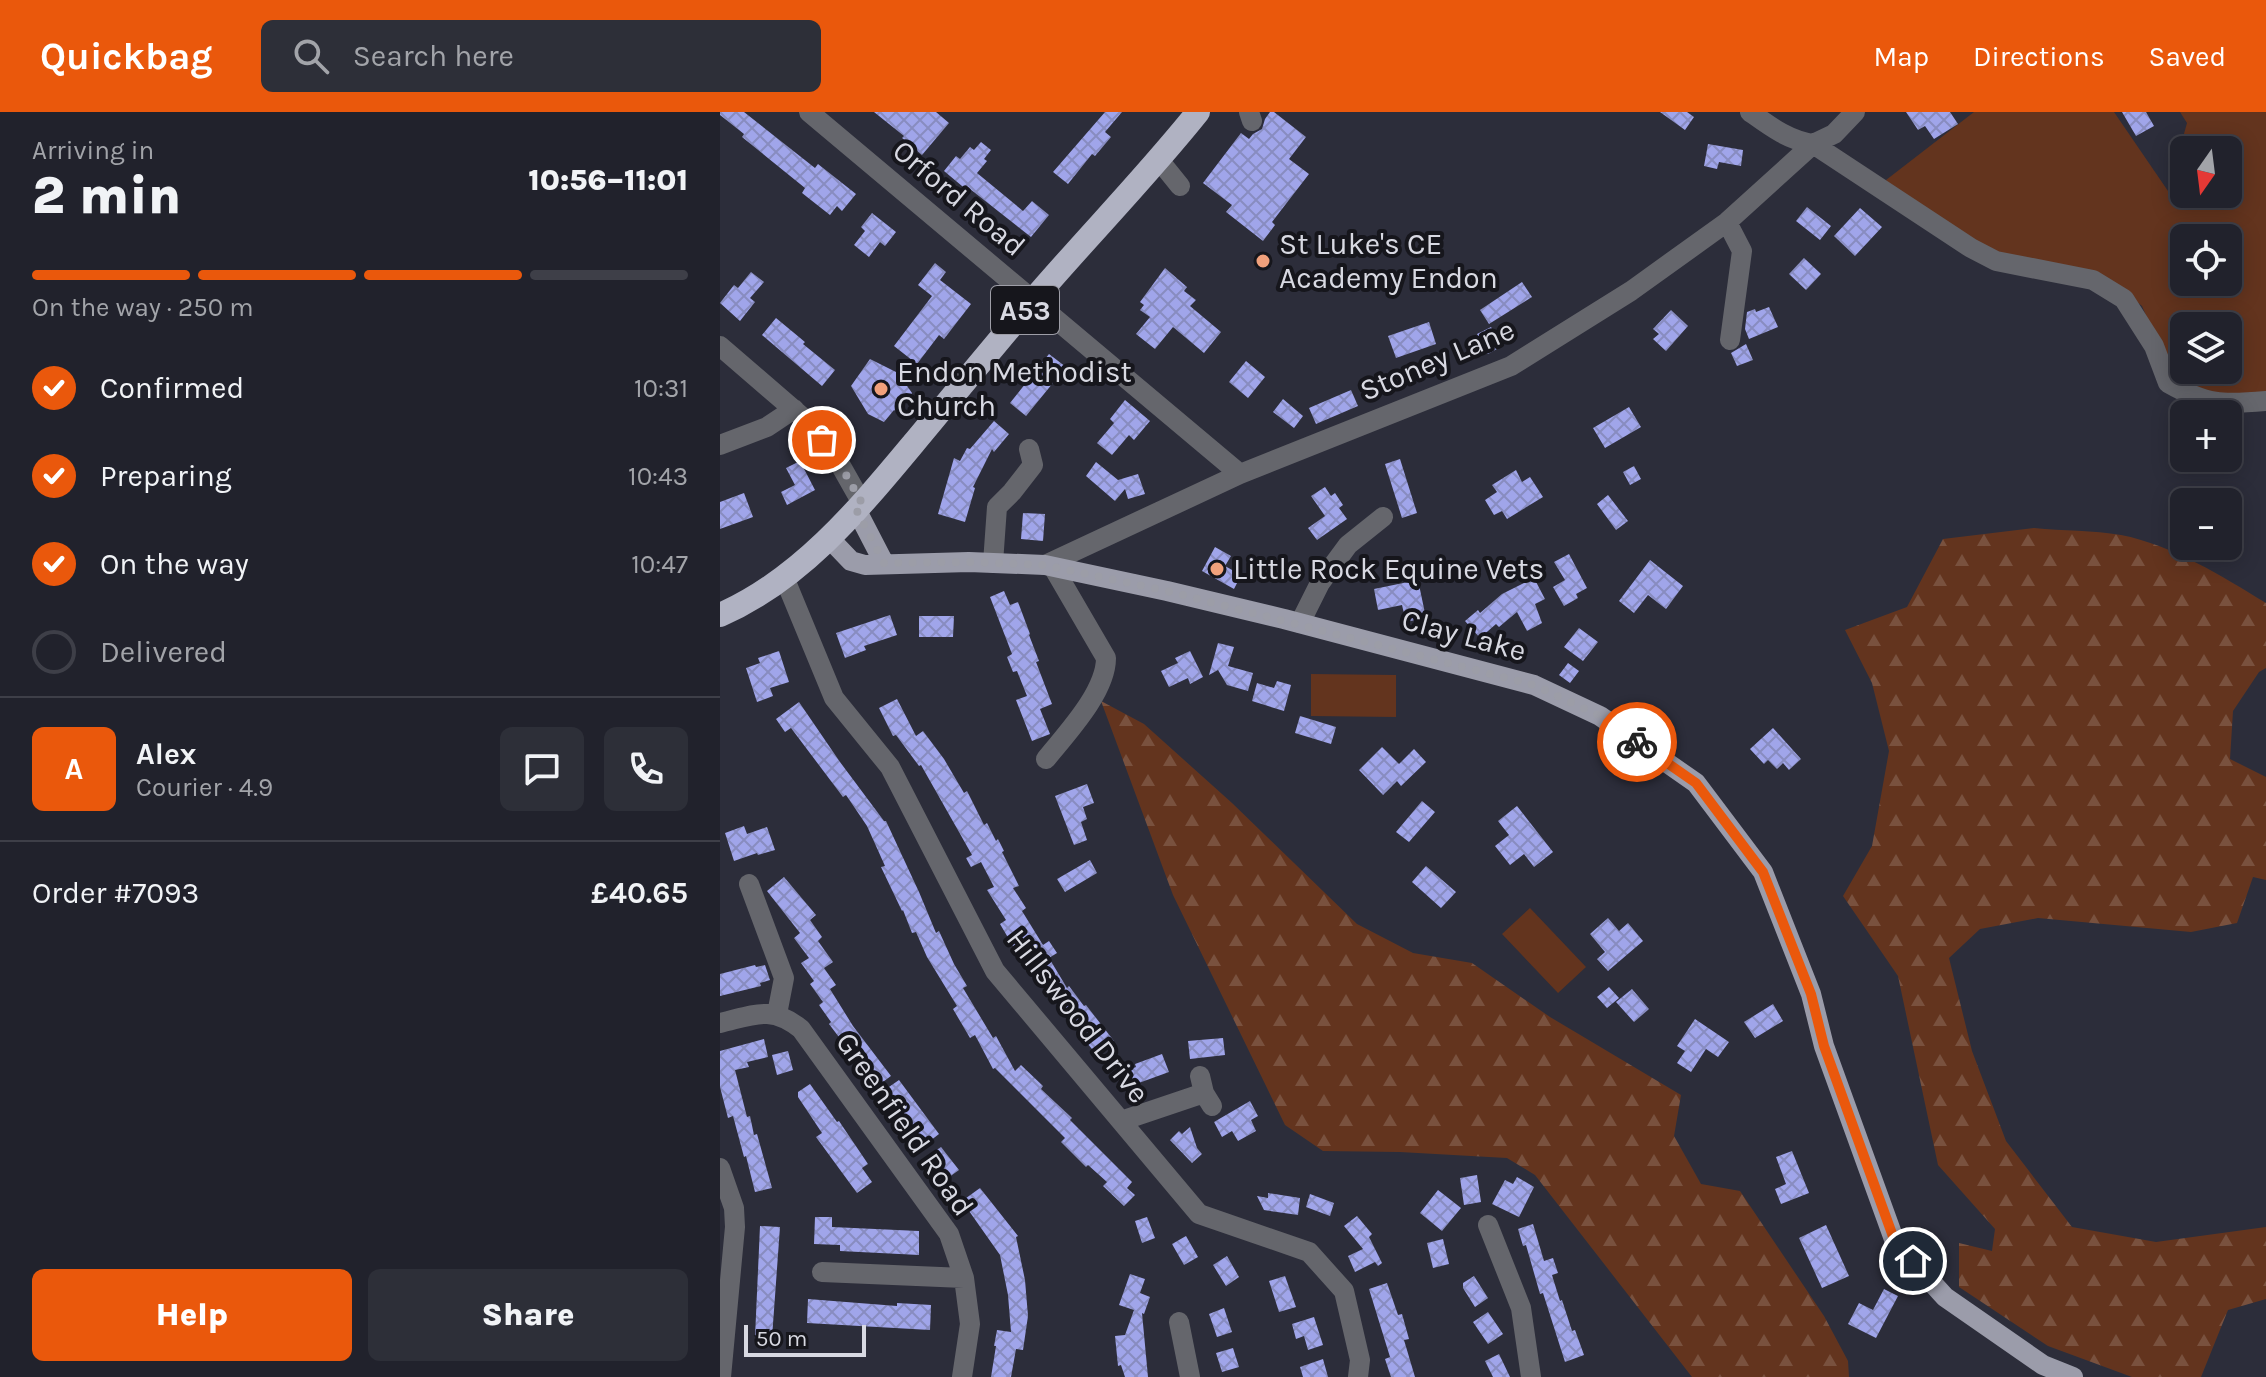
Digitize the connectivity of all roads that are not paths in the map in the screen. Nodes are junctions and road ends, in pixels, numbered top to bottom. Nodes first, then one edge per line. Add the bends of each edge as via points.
1 (809, 112) edge
2 (1198, 112) edge
3 (1750, 112) edge
4 (1855, 112) edge
5 (1813, 144) junction
6 (1159, 160) junction
7 (1180, 186) dead end
8 (1727, 222) junction
9 (1034, 299) junction
10 (1730, 340) dead end
11 (720, 346) edge
12 (2266, 401) edge
13 (794, 409) junction
14 (720, 445) edge
15 (1029, 449) dead end
16 (1240, 474) junction
17 (860, 508) junction
18 (1383, 517) dead end
19 (829, 538) junction
20 (884, 563) junction
21 (993, 563) junction
22 (1049, 566) junction
23 (784, 577) junction
24 (720, 615) edge
25 (1300, 623) junction
26 (1046, 759) dead end
27 (749, 884) dead end
28 (777, 1014) junction
29 (720, 1023) edge
30 (1205, 1092) dead end
31 (1121, 1121) junction
32 (720, 1168) edge
33 (1488, 1225) dead end
34 (728, 1227) edge
35 (819, 1273) dead end
36 (964, 1278) junction
37 (1179, 1322) dead end
38 (722, 1364) edge
39 (962, 1377) edge
40 (1190, 1377) edge
41 (1358, 1377) edge
42 (1531, 1377) edge
43 (2073, 1377) edge

1 - 9 street, Orford Road
2 - 6 highway, A53
3 - 5 street via 1780,133
4 - 5 street, Stoney Lane via 1834,134
5 - 8 street, Stoney Lane
5 - 12 street via 1996,261 2093,280 2124,299 2154,346 2168,383 2191,397 2225,405
6 - 7 street
6 - 9 highway, A53
8 - 10 street via 1742,251
8 - 16 street, Stoney Lane via 1631,291 1511,366
9 - 16 street, Orford Road
9 - 17 highway, A53
11 - 13 street
13 - 14 street via 767,427
13 - 17 street via 837,459
15 - 21 street via 1033,465 997,507
16 - 22 street, Stoney Lane
17 - 19 highway, A53
17 - 20 main road
18 - 25 street via 1348,545
19 - 20 main road, Clay Lake via 851,561
19 - 23 highway, A53
20 - 21 main road, Clay Lake
21 - 22 main road, Clay Lake
22 - 25 main road, Clay Lake
22 - 26 street via 1106,658 1106,669 1098,689
23 - 24 highway, A53 via 749,603
23 - 31 street, Hillswood Drive via 834,698 890,767 995,971
25 - 43 main road, Clay Lake via 1534,685 1600,716 1696,783 1763,872 1811,994 1824,1046 1895,1242 1945,1297 2043,1365
27 - 28 street via 784,978
28 - 29 street
28 - 36 street, Greenfield Road via 801,1029 949,1234
30 - 31 street
31 - 41 street, Hillswood Drive via 1199,1214 1309,1252 1344,1291 1360,1360
32 - 34 street via 734,1208
33 - 42 street via 1521,1308
34 - 38 street
35 - 36 street
36 - 39 street, Greenfield Road via 970,1324
37 - 40 street

